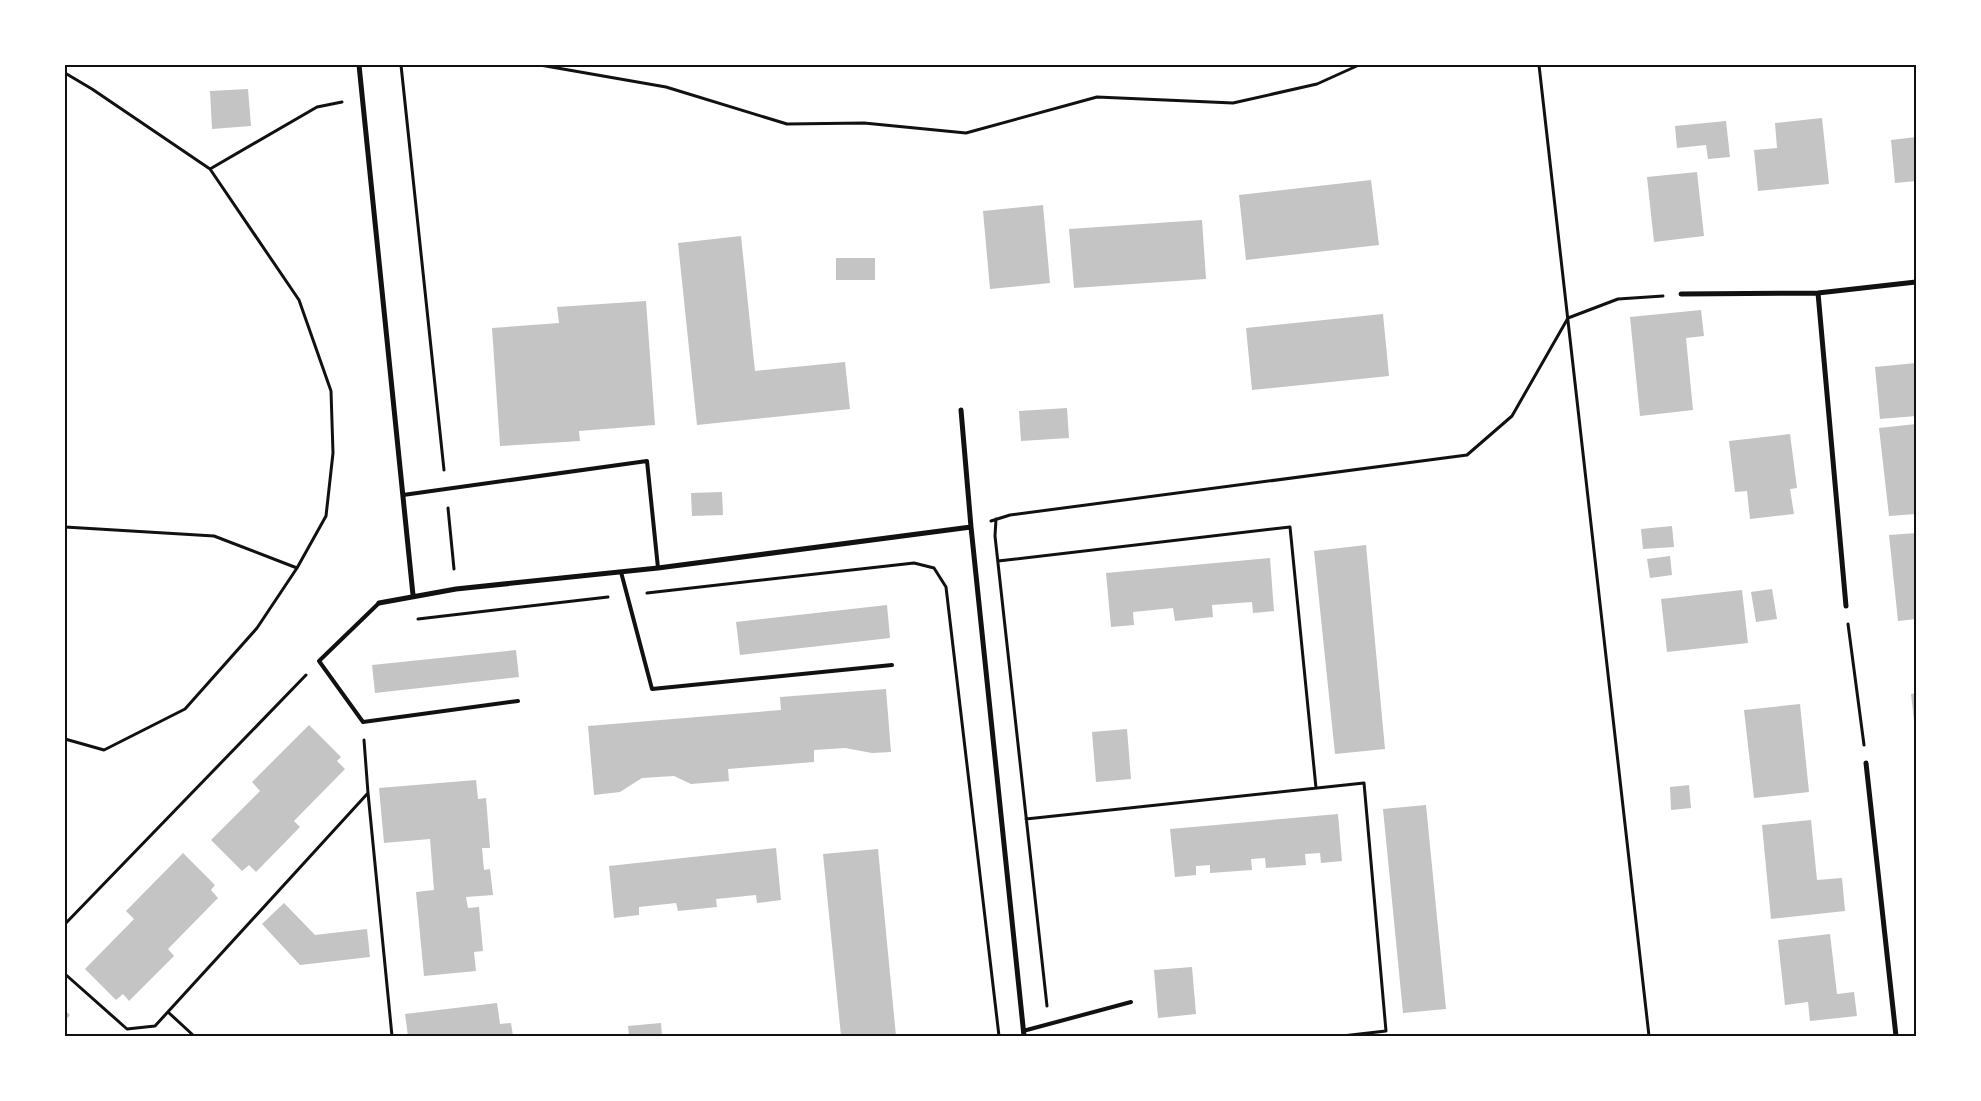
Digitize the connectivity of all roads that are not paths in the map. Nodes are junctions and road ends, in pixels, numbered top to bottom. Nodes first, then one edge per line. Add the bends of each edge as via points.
1 (359, 65) edge
2 (1916, 282) edge
3 (1818, 293) junction
4 (1681, 294) road end
5 (961, 410) dead end
6 (402, 495) junction
7 (971, 528) junction
8 (658, 568) junction
9 (621, 572) junction
10 (413, 595) junction
11 (379, 603) joint
12 (1846, 606) road end
13 (892, 665) dead end
14 (518, 701) dead end
15 (1866, 763) road end
16 (1131, 1002) dead end
17 (1023, 1033) edge
18 (1896, 1036) edge

1 - 6 street
2 - 3 street
3 - 4 street
3 - 12 street
5 - 7 street
6 - 8 lane via 647,460
6 - 10 street
7 - 8 street
7 - 17 street
8 - 9 street
9 - 10 street
9 - 13 lane via 652,689
10 - 11 street
11 - 14 lane via 320,661 363,722
15 - 18 street
16 - 17 lane

